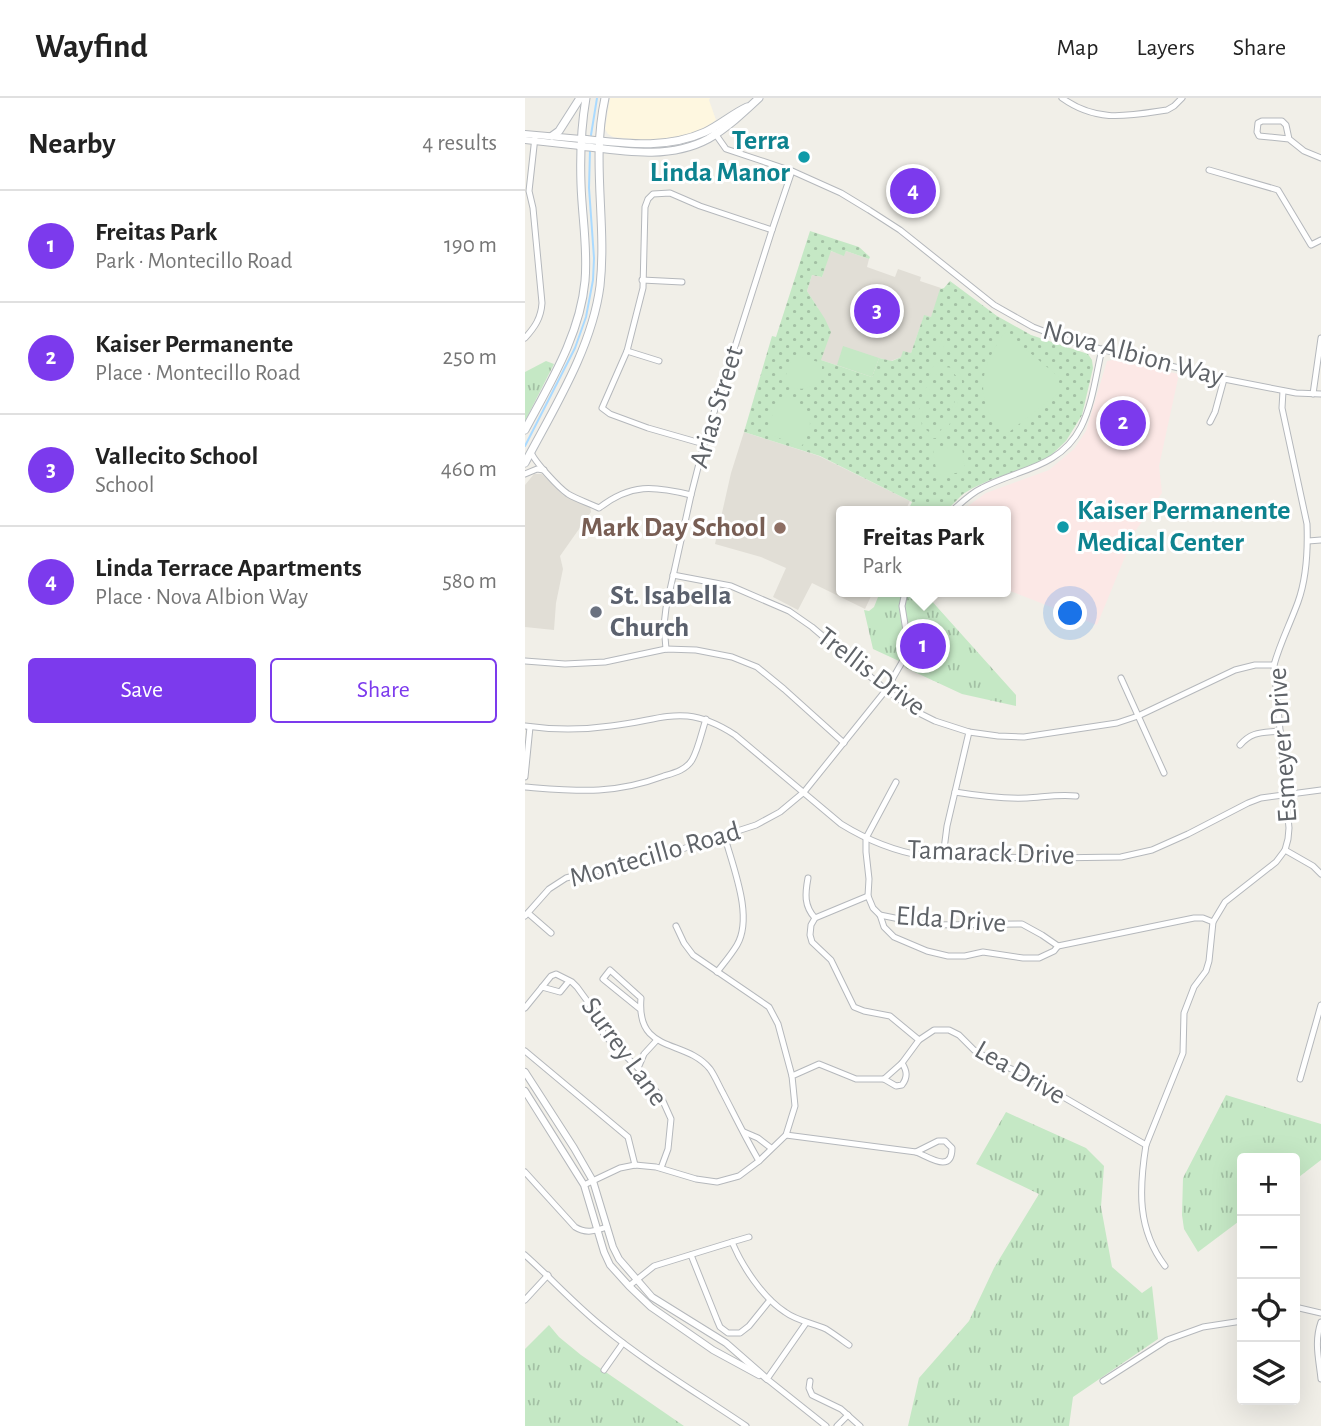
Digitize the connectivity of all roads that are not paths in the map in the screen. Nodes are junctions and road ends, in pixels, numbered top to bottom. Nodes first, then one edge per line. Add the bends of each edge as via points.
1 (580, 98) edge
2 (586, 98) edge
3 (605, 98) edge
4 (759, 98) edge
5 (1062, 98) edge
6 (1182, 98) edge
7 (714, 131) junction
8 (525, 134) edge
9 (552, 136) junction
10 (535, 138) junction
11 (1289, 139) junction
12 (525, 141) edge
13 (590, 143) junction
14 (1321, 158) edge
15 (1209, 170) dead end
16 (793, 171) junction
17 (528, 199) edge
18 (772, 230) junction
19 (1321, 240) edge
20 (642, 280) junction
21 (682, 282) dead end
22 (525, 338) edge
23 (1321, 342) edge
24 (1102, 349) junction
25 (627, 351) junction
26 (659, 361) dead end
27 (1224, 380) junction
28 (1283, 391) junction
29 (1313, 394) junction
30 (1321, 394) edge
31 (1210, 422) dead end
32 (525, 430) edge
33 (704, 444) junction
34 (531, 452) junction
35 (525, 463) edge
36 (544, 470) junction
37 (525, 474) edge
38 (691, 495) junction
39 (957, 506) edge
40 (1321, 540) edge
41 (1308, 541) junction
42 (673, 575) junction
43 (904, 597) edge
44 (666, 649) junction
45 (525, 661) edge
46 (1274, 665) junction
47 (1121, 678) dead end
48 (886, 690) junction
49 (1138, 716) junction
50 (706, 719) junction
51 (528, 727) edge
52 (1280, 731) junction
53 (969, 732) junction
54 (844, 743) junction
55 (1240, 745) dead end
56 (1164, 773) dead end
57 (525, 777) edge
58 (896, 782) dead end
59 (525, 787) edge
60 (1321, 790) edge
61 (804, 792) junction
62 (955, 792) junction
63 (1286, 793) junction
64 (1076, 796) dead end
65 (724, 834) junction
66 (866, 838) junction
67 (1285, 850) junction
68 (943, 857) junction
69 (1321, 874) edge
70 (809, 878) dead end
71 (868, 896) junction
72 (526, 915) edge
73 (880, 915) junction
74 (815, 918) junction
75 (1213, 922) junction
76 (676, 926) dead end
77 (551, 933) dead end
78 (1058, 946) junction
79 (717, 972) junction
80 (569, 981) junction
81 (542, 987) junction
82 (1321, 1005) edge
83 (525, 1009) edge
84 (640, 1009) junction
85 (919, 1040) junction
86 (656, 1041) junction
87 (525, 1051) edge
88 (644, 1054) junction
89 (633, 1056) junction
90 (902, 1063) junction
91 (638, 1068) junction
92 (525, 1072) edge
93 (792, 1076) junction
94 (884, 1079) junction
95 (1300, 1079) dead end
96 (525, 1091) edge
97 (744, 1132) junction
98 (786, 1135) junction
99 (758, 1138) junction
100 (750, 1144) junction
101 (1146, 1145) junction
102 (771, 1148) junction
103 (916, 1152) junction
104 (759, 1161) junction
105 (635, 1165) junction
106 (661, 1168) junction
107 (525, 1172) edge
108 (593, 1181) junction
109 (584, 1185) junction
110 (607, 1227) junction
111 (598, 1230) junction
112 (749, 1237) dead end
113 (732, 1242) junction
114 (525, 1255) edge
115 (691, 1255) junction
116 (1165, 1266) dead end
117 (548, 1275) junction
118 (636, 1280) junction
119 (629, 1286) junction
120 (525, 1300) edge
121 (770, 1300) junction
122 (1300, 1308) edge
123 (1321, 1313) edge
124 (806, 1322) junction
125 (1237, 1322) edge
126 (1321, 1322) edge
127 (622, 1343) junction
128 (849, 1345) dead end
129 (604, 1370) dead end
130 (767, 1379) junction
131 (1321, 1379) edge
132 (810, 1381) dead end
133 (1103, 1381) dead end
134 (848, 1415) junction
135 (746, 1426) edge
136 (826, 1426) edge
137 (837, 1426) edge
138 (860, 1426) edge

1 - 9 main road
2 - 13 main road
3 - 13 main road
4 - 7 main road
5 - 6 street via 1089,113 1116,117 1167,110
7 - 13 main road via 663,148
7 - 16 street, Nova Albion Way via 726,149
8 - 10 street
9 - 10 street
9 - 13 street
10 - 12 street
10 - 13 street
10 - 17 street
11 - 11 street via 1282,121 1258,124 1259,136
11 - 14 street
13 - 32 main road via 581,187 586,254 580,309 571,342
13 - 34 main road via 600,285 585,346
15 - 19 street via 1278,190 1311,245
16 - 18 street, Arias Street
16 - 24 street, Nova Albion Way via 841,193 900,230 1003,310 1033,327
17 - 22 street via 533,208 542,303 538,321
18 - 20 street via 670,193 653,194 645,207
18 - 33 street, Arias Street
20 - 21 street
20 - 25 street
23 - 29 street
24 - 27 street, Nova Albion Way
24 - 39 street via 1086,415 1070,443 1048,462 981,488
25 - 26 street
25 - 33 street via 602,408 648,428
27 - 28 street, Nova Albion Way
27 - 31 street
28 - 29 street, Nova Albion Way
28 - 41 street, Esmeyer Drive via 1282,408
29 - 30 street, Nova Albion Way
33 - 38 street, Arias Street
34 - 35 main road
34 - 36 street
36 - 37 street
36 - 38 street via 568,494 599,508 613,497 638,489
38 - 42 street, Arias Street
40 - 41 street
41 - 46 street, Esmeyer Drive via 1301,592
42 - 44 street, Arias Street via 664,625
42 - 48 street, Trellis Drive via 731,586 789,611
43 - 48 street, Montecillo Road via 907,648
44 - 45 street via 605,662
44 - 54 street via 697,649 757,667
46 - 49 street, Trellis Drive via 1235,670
46 - 52 street, Esmeyer Drive
47 - 49 street
48 - 53 street, Trellis Drive via 935,721
48 - 54 street, Montecillo Road
49 - 53 street, Trellis Drive via 1024,737
49 - 56 street
50 - 51 street, Tamarack Drive via 669,715 611,727
50 - 59 street via 693,760 682,770 602,791
50 - 61 street, Tamarack Drive via 735,735
51 - 57 street
52 - 55 street via 1253,734
52 - 63 street, Esmeyer Drive
53 - 62 street
54 - 61 street, Montecillo Road
58 - 66 street
60 - 63 street, Tamarack Drive
61 - 65 street, Montecillo Road via 781,812
61 - 66 street, Tamarack Drive via 841,824
62 - 64 street via 996,798
62 - 68 street
63 - 67 street, Esmeyer Drive via 1289,828
63 - 68 street, Tamarack Drive via 1248,803 1152,850 1121,857
65 - 72 street, Montecillo Road via 616,869 571,876 549,888
65 - 79 street via 744,909 738,944
66 - 68 street, Tamarack Drive via 906,853
66 - 71 street, Elda Drive
67 - 69 street
67 - 75 street, Esmeyer Drive via 1225,902
70 - 74 street via 806,904
71 - 73 street, Elda Drive
71 - 74 street
72 - 77 street
73 - 78 street, Elda Drive via 929,925 1022,924
73 - 78 street, Elda Drive via 884,928 894,937 948,956 983,952 1039,958
74 - 85 street via 812,942 831,960 855,1007 890,1016
75 - 78 street, Elda Drive via 1194,918
75 - 101 street via 1206,971 1184,1013 1184,1053
76 - 79 street via 693,955
79 - 93 street via 769,1007 779,1024
80 - 81 street, Surrey Lane via 560,992
80 - 81 street, Surrey Lane via 556,974
80 - 89 street, Surrey Lane via 596,1013 604,1035
81 - 83 street, Surrey Lane
82 - 95 street
84 - 84 street via 641,998 610,970 603,979
84 - 86 street via 642,1022
85 - 90 street
85 - 101 street, Lea Drive via 934,1030 949,1030 996,1063 1022,1073
86 - 88 street
86 - 97 street via 691,1054 710,1069
87 - 105 street, Surrey Lane via 628,1137
88 - 89 street
88 - 91 street
89 - 91 street, Surrey Lane
90 - 94 street
90 - 94 street via 907,1074 902,1085
91 - 106 street, Surrey Lane via 671,1119
92 - 108 street
93 - 94 street via 819,1064 856,1079
93 - 98 street via 795,1106
96 - 109 street
97 - 99 street
97 - 100 street
98 - 102 street
98 - 103 street
99 - 100 street
99 - 102 street
100 - 104 street
101 - 116 street via 1143,1220
102 - 104 street
103 - 103 street via 940,1163 953,1152 945,1141
104 - 106 street via 739,1176 717,1182
105 - 106 street
105 - 108 street
107 - 111 street via 575,1227
108 - 109 street
108 - 110 street
109 - 111 street
110 - 111 street
110 - 118 street via 616,1254
111 - 119 street via 607,1259
112 - 113 street
113 - 115 street
113 - 121 street
114 - 117 street
115 - 118 street via 654,1266
115 - 121 street via 720,1327 728,1333 740,1333 749,1326
117 - 120 street
117 - 127 street
118 - 119 street
118 - 130 street via 661,1304 726,1343
119 - 130 street via 713,1350
121 - 124 street
122 - 123 street
124 - 128 street
124 - 130 street
125 - 133 street via 1203,1327 1167,1340
126 - 131 street via 1316,1346
127 - 129 street
127 - 135 street
130 - 136 street
132 - 134 street via 812,1395
134 - 137 street
134 - 138 street

